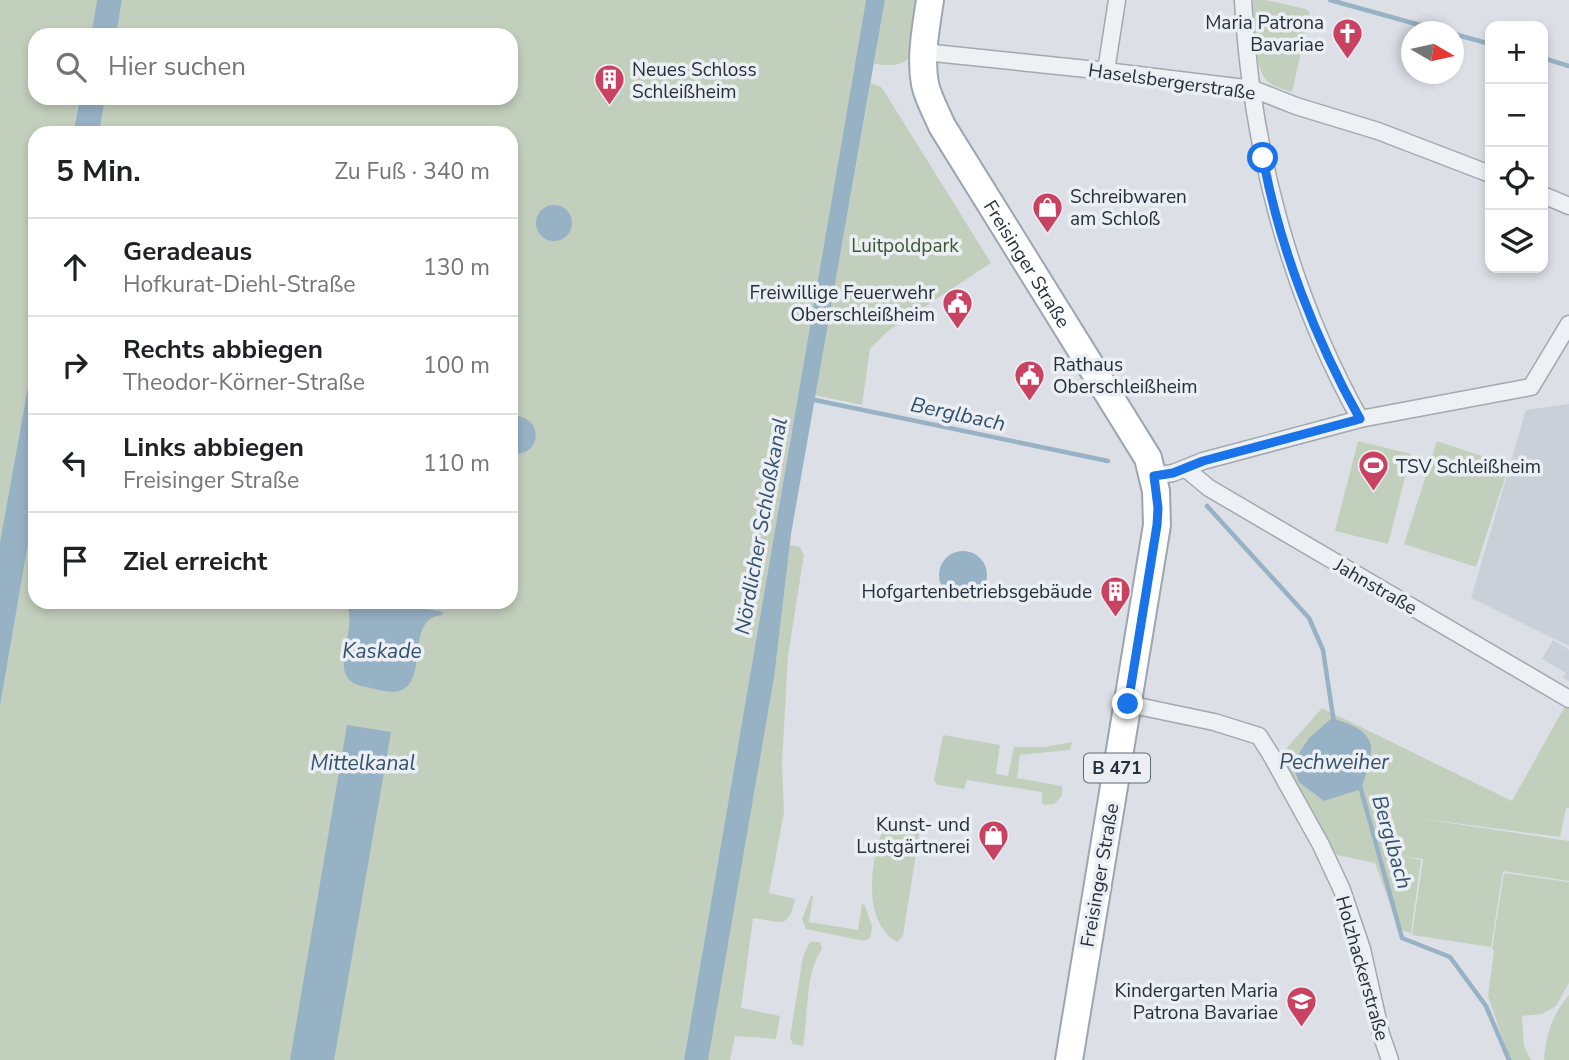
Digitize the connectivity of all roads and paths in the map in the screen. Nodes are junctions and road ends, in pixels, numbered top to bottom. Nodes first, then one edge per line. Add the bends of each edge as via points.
1 (930, 0) edge
2 (1117, 0) edge
3 (1243, 0) edge
4 (924, 52) junction
5 (1106, 71) junction
6 (1253, 89) junction
7 (1485, 172) edge
8 (1548, 197) edge
9 (1569, 206) edge
10 (1569, 324) edge
11 (1360, 419) junction
12 (1186, 469) junction
13 (1154, 476) junction
14 (1569, 699) edge
15 (1128, 704) junction
16 (1069, 1060) edge
17 (1390, 1060) edge

1 - 4 main road, Freisinger Straße / B 471
2 - 5 street
3 - 6 street
4 - 5 street, Haselsbergerstraße
4 - 13 main road, Freisinger Straße / B 471 via 926,86 942,125 1148,458
5 - 6 street, Haselsbergerstraße
6 - 7 street, Haselsbergerstraße
6 - 11 street via 1266,174 1292,264 1334,370
8 - 9 street
10 - 11 street via 1531,387
11 - 12 street
12 - 13 street
12 - 14 street, Jahnstraße via 1209,488
13 - 15 main road, Freisinger Straße / B 471 via 1157,525
15 - 16 main road, Freisinger Straße / B 471
15 - 17 street, Holzhackerstraße via 1259,736 1323,847 1342,890

